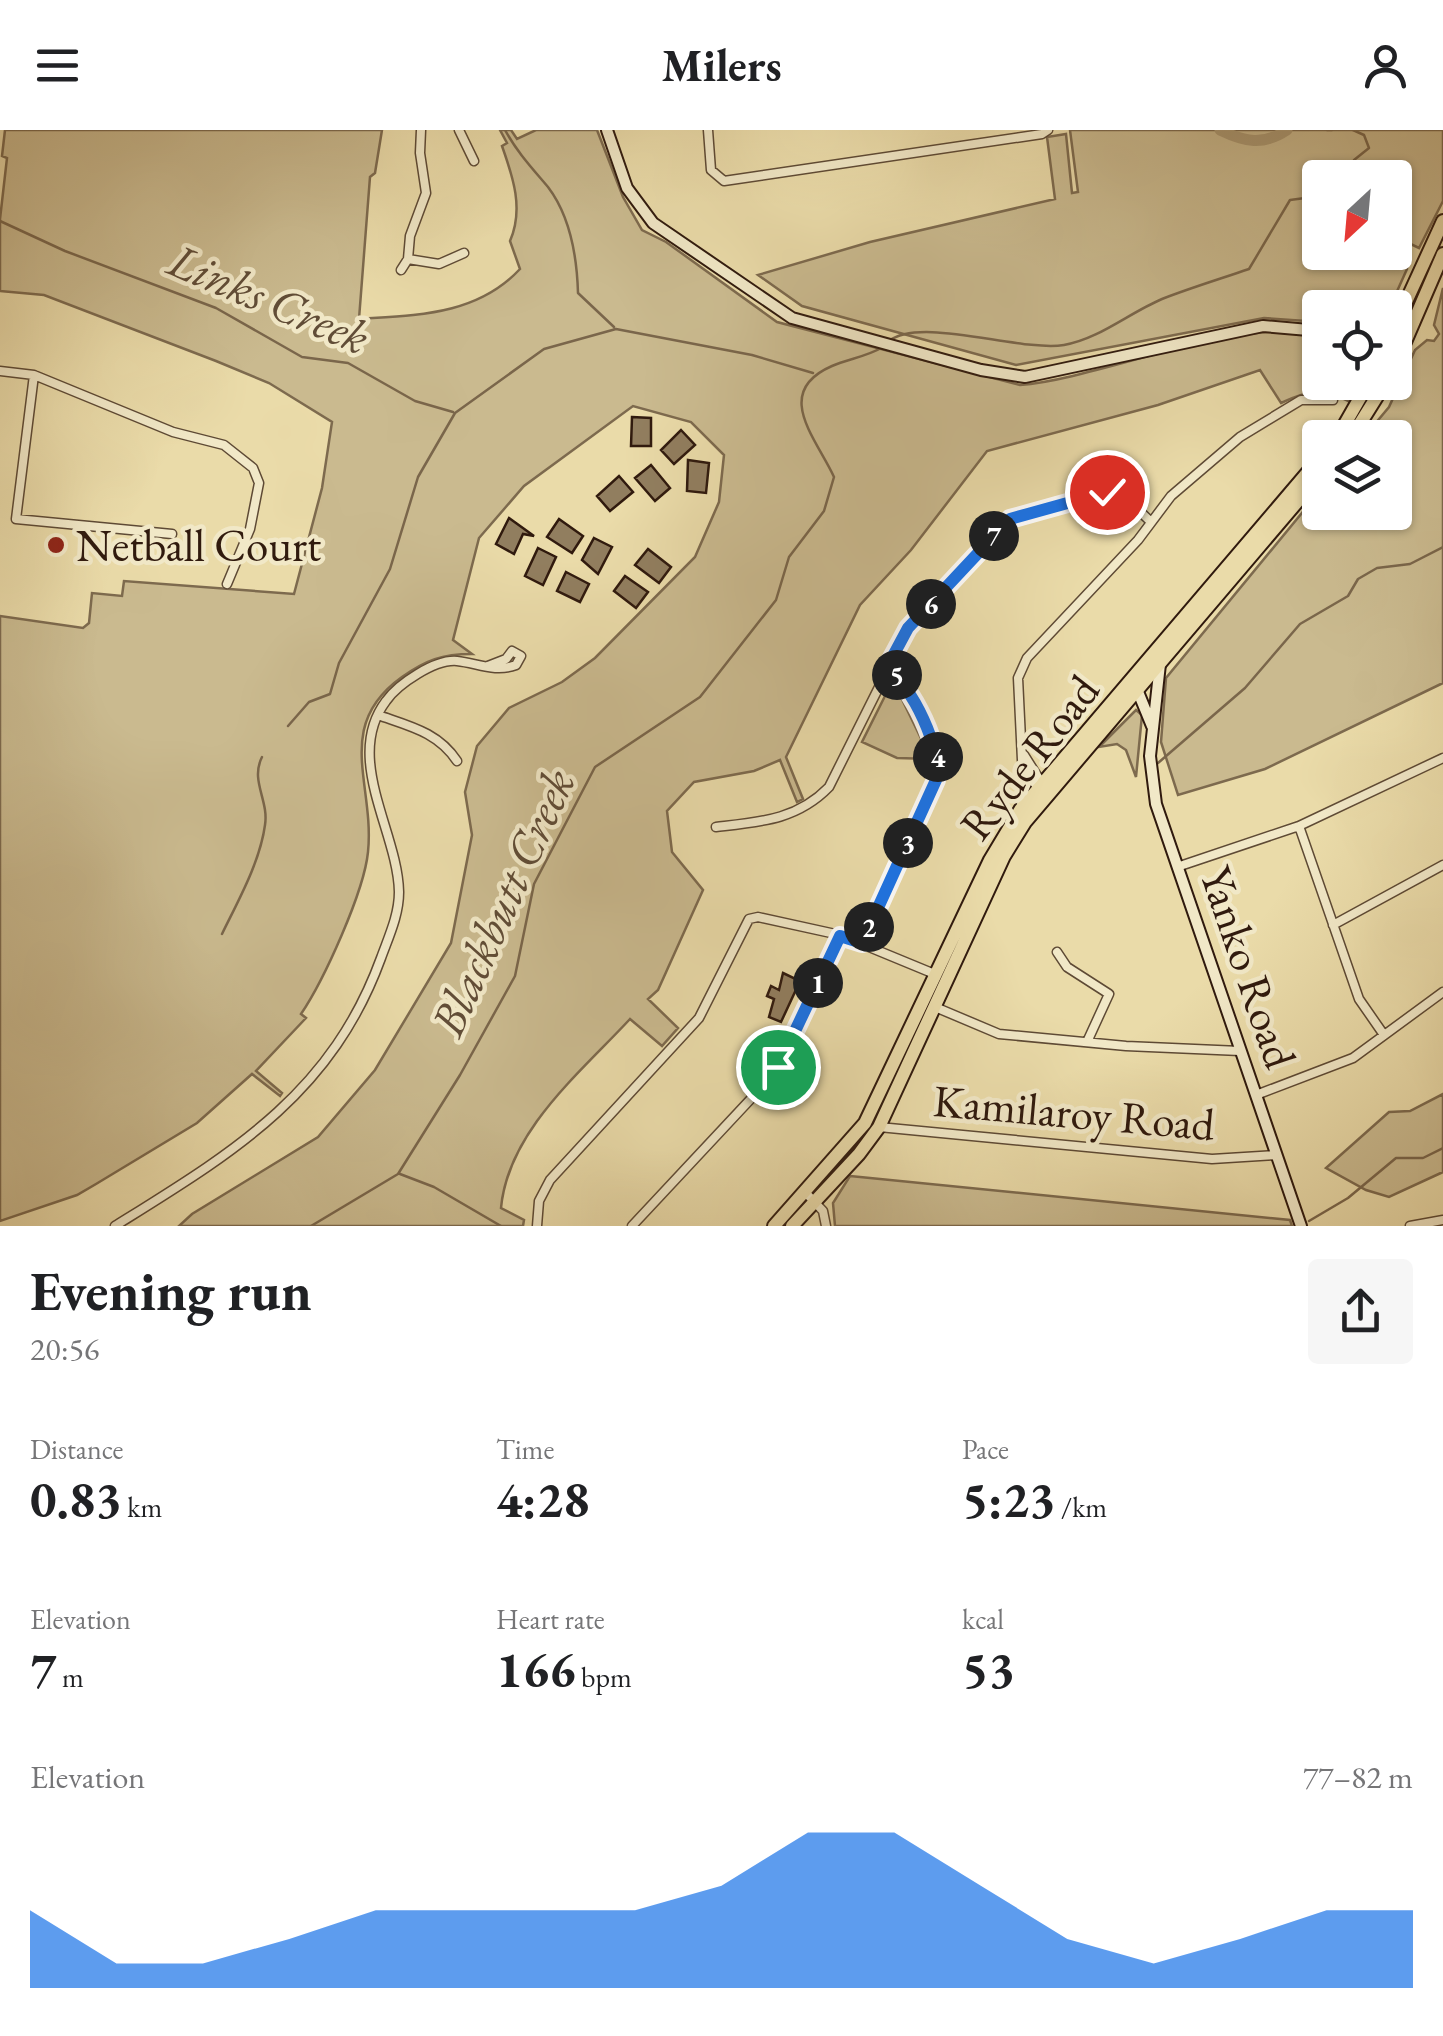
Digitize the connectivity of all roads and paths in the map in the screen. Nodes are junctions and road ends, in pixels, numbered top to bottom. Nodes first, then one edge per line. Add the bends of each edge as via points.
1 (421, 130) edge
2 (459, 130) edge
3 (608, 130) edge
4 (708, 130) edge
5 (1048, 130) edge
6 (474, 161) dead end
7 (1443, 221) edge
8 (464, 253) dead end
9 (1443, 254) edge
10 (408, 260) junction
11 (402, 270) dead end
12 (1411, 290) edge
13 (1412, 320) edge
14 (1302, 330) edge
15 (0, 370) edge
16 (34, 375) junction
17 (1302, 400) edge
18 (1302, 480) edge
19 (1302, 497) edge
20 (1151, 522) junction
21 (172, 534) dead end
22 (227, 584) dead end
23 (1160, 664) junction
24 (488, 666) dead end
25 (886, 669) junction
26 (1137, 685) junction
27 (1155, 710) junction
28 (378, 715) junction
29 (1152, 727) junction
30 (1024, 756) junction
31 (1443, 758) edge
32 (457, 762) dead end
33 (1024, 770) junction
34 (1042, 789) junction
35 (1020, 810) junction
36 (1299, 826) junction
37 (716, 827) dead end
38 (1443, 866) edge
39 (1177, 868) junction
40 (1333, 925) junction
41 (840, 936) junction
42 (862, 943) junction
43 (1057, 952) dead end
44 (937, 976) junction
45 (1118, 990) dead end
46 (1443, 992) edge
47 (1109, 994) junction
48 (935, 1007) junction
49 (1384, 1036) junction
50 (1087, 1042) junction
51 (1240, 1050) junction
52 (1256, 1095) junction
53 (872, 1125) junction
54 (1277, 1155) junction
55 (810, 1197) junction
56 (1443, 1220) edge
57 (116, 1226) edge
58 (537, 1226) edge
59 (632, 1226) edge
60 (774, 1226) edge
61 (792, 1226) edge
62 (826, 1226) edge
63 (1301, 1226) edge
64 (1410, 1226) edge

1 - 10 street via 426,193
2 - 6 street
3 - 14 main road via 628,188 653,223 792,318 1025,376 1263,326
4 - 5 street via 717,179
7 - 12 highway
8 - 10 street via 438,264
9 - 13 highway
10 - 11 street
15 - 16 street
16 - 21 street via 16,519
16 - 22 street via 172,432 224,445 253,468 259,484 250,529
17 - 20 street via 1240,437
18 - 26 highway, Ryde Road
19 - 23 highway, Ryde Road
20 - 25 street via 1126,498 1107,492 1018,514 908,628
20 - 30 street via 1022,664
23 - 26 highway, Ryde Road
23 - 27 main road, Yanko Road
24 - 28 street via 439,664 395,691
25 - 37 street via 820,796 784,817
25 - 42 street via 900,678 939,765
26 - 27 main road
26 - 29 main road, Yanko Road
26 - 34 highway, Ryde Road
27 - 29 main road, Yanko Road
28 - 32 street via 434,736
28 - 57 street via 372,774 399,893 362,1004 274,1119
29 - 39 main road, Yanko Road via 1150,777
30 - 33 street
30 - 34 street
31 - 36 street
33 - 34 street
33 - 35 street
34 - 35 highway, Ryde Road
34 - 48 highway, Ryde Road
35 - 44 highway, Ryde Road
36 - 39 street
36 - 40 street
38 - 40 street
39 - 51 main road, Yanko Road
40 - 49 street via 1360,999
41 - 42 street
41 - 58 street via 758,917 745,922 699,1018 556,1171 539,1201
41 - 59 street via 775,1073
42 - 44 street
43 - 47 street via 1066,967
44 - 53 highway, Ryde Road
45 - 47 street
46 - 49 street
47 - 50 street
48 - 50 street via 992,1032
48 - 53 highway, Ryde Road
49 - 52 street via 1328,1070
50 - 51 street
51 - 52 main road, Yanko Road
52 - 54 main road, Yanko Road
53 - 54 street, Kamilaroy Road via 1212,1160
53 - 55 highway, Ryde Road
54 - 63 main road, Yanko Road
55 - 60 highway, Ryde Road
55 - 61 highway, Ryde Road
55 - 62 street via 823,1210
56 - 64 street

